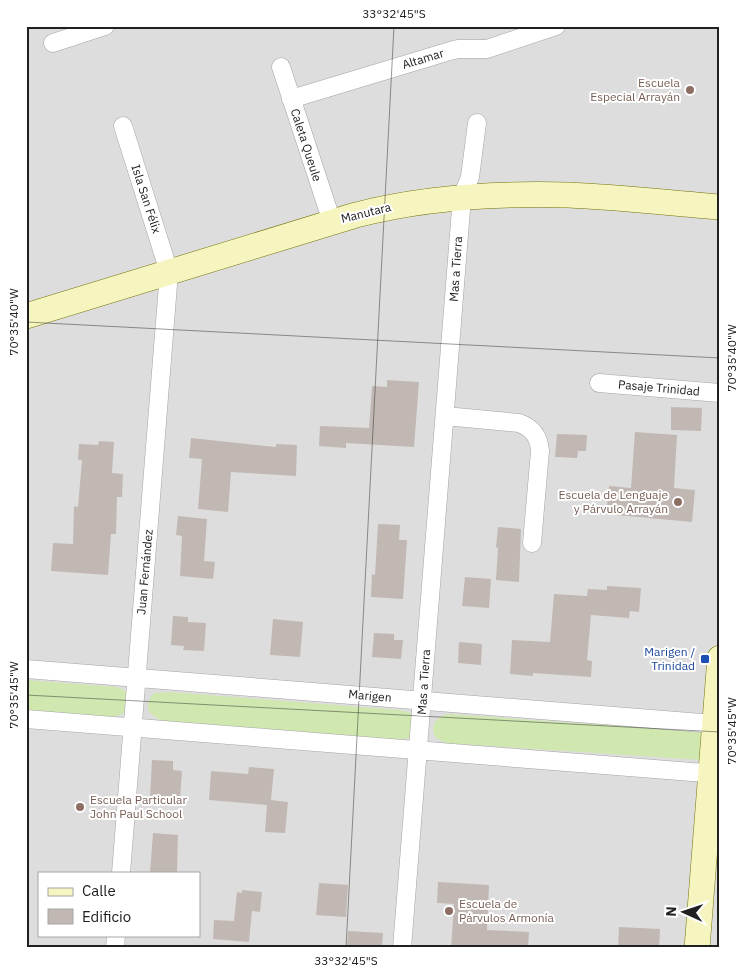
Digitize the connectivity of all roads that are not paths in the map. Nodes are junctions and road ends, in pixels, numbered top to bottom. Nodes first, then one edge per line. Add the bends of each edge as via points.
1 (105, 26) edge
2 (556, 26) edge
3 (53, 43) dead end
4 (281, 67) dead end
5 (291, 99) junction
6 (478, 123) dead end
7 (122, 126) dead end
8 (462, 197) junction
9 (720, 207) edge
10 (332, 222) junction
11 (169, 272) junction
12 (26, 316) edge
13 (599, 383) dead end
14 (720, 393) edge
15 (445, 416) junction
16 (532, 543) dead end
17 (720, 658) edge
18 (26, 669) edge
19 (136, 678) junction
20 (422, 700) junction
21 (26, 720) edge
22 (132, 728) junction
23 (717, 728) edge
24 (418, 750) junction
25 (715, 770) edge
26 (121, 872) edge
27 (402, 948) edge
28 (697, 948) edge

1 - 3 street
2 - 5 street, Altamar via 487,49 450,51
4 - 5 street, Caleta Queule
5 - 10 street, Caleta Queule
6 - 8 street, Mas a Tierra via 470,177
7 - 11 street, Isla San Félix
8 - 9 main road, Manutara via 570,195
8 - 10 main road, Manutara via 408,203
8 - 15 street, Mas a Tierra
10 - 11 main road, Manutara
11 - 12 main road, Manutara
11 - 19 street, Juan Fernández
13 - 14 street, Pasaje Trinidad
15 - 16 street via 519,422 537,436 540,451
15 - 20 street, Mas a Tierra
17 - 23 main road
18 - 19 street, Marigen
19 - 20 street, Marigen
19 - 22 street, Juan Fernández
20 - 23 street, Marigen
20 - 24 street, Mas a Tierra
21 - 22 street
22 - 24 street
22 - 26 street, Juan Fernández
23 - 25 main road
24 - 25 street
24 - 27 street, Mas a Tierra
25 - 28 main road

